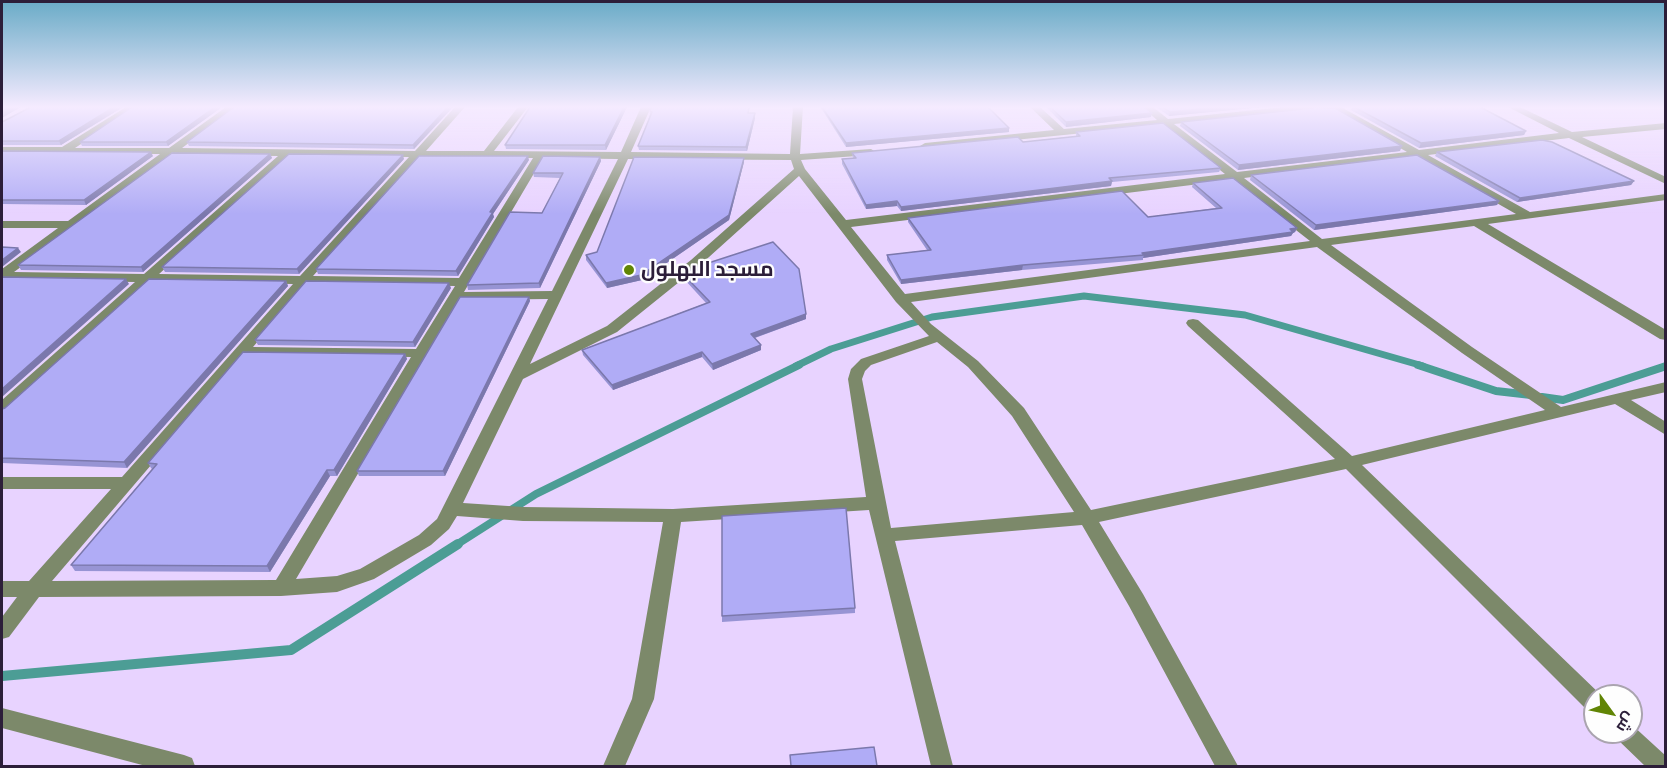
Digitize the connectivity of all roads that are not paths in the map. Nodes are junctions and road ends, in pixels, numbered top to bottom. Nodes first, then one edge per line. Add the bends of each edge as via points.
1 (76, 143) edge
2 (183, 143) edge
3 (428, 143) edge
4 (496, 143) edge
5 (630, 143) edge
6 (798, 143) edge
7 (954, 143) edge
8 (1192, 143) edge
9 (1400, 143) edge
10 (1503, 143) edge
11 (1585, 143) edge
12 (913, 147) edge
13 (2, 150) edge
14 (63, 151) junction
15 (878, 151) edge
16 (170, 152) junction
17 (288, 152) junction
18 (419, 153) junction
19 (1418, 153) junction
20 (487, 154) junction
21 (540, 154) junction
22 (625, 155) junction
23 (797, 163) junction
24 (1232, 175) junction
25 (1665, 181) edge
26 (1665, 196) edge
27 (1527, 215) junction
28 (1476, 222) junction
29 (2, 224) edge
30 (844, 224) junction
31 (70, 225) junction
32 (1321, 244) junction
33 (2, 275) edge
34 (146, 278) junction
35 (303, 280) junction
36 (464, 282) junction
37 (557, 295) junction
38 (456, 296) junction
39 (901, 299) junction
40 (1193, 322) dead end
41 (926, 326) junction
42 (1665, 336) edge
43 (242, 351) junction
44 (421, 353) junction
45 (519, 375) junction
46 (1665, 387) edge
47 (1617, 398) junction
48 (2, 408) edge
49 (1557, 411) junction
50 (1665, 430) edge
51 (1349, 462) junction
52 (2, 483) edge
53 (127, 483) junction
54 (876, 503) junction
55 (452, 509) junction
56 (673, 516) junction
57 (1087, 518) junction
58 (884, 535) junction
59 (281, 588) junction
60 (2, 590) edge
61 (33, 590) junction
62 (2, 632) edge
63 (1583, 691) edge
64 (2, 718) edge
65 (1637, 744) edge
66 (184, 766) edge
67 (614, 766) edge
68 (942, 766) edge
69 (1227, 766) edge
70 (1660, 766) edge

1 - 14 street
2 - 16 street
3 - 18 street
4 - 20 street
5 - 22 street
6 - 23 street
7 - 12 street
8 - 24 street
9 - 19 street
10 - 19 street
11 - 25 street
13 - 14 street
14 - 16 street
15 - 23 street
16 - 17 street
16 - 31 street
17 - 18 street
17 - 34 street
18 - 20 street
18 - 35 street
19 - 24 street
19 - 27 street
20 - 21 street
21 - 22 street
21 - 36 street
22 - 23 street
22 - 37 street
23 - 30 street
23 - 45 street via 695,263 612,329
24 - 30 street
24 - 32 street
26 - 27 street
27 - 28 street
28 - 32 street
28 - 42 street
29 - 31 street
30 - 39 street
31 - 33 street
32 - 39 street
32 - 49 street
33 - 34 street
34 - 35 street
34 - 48 street
35 - 36 street
35 - 43 street
36 - 38 street
37 - 38 street
37 - 45 street
38 - 44 street
39 - 41 street
40 - 51 street
41 - 54 street via 858,369 855,380
41 - 57 street via 973,364 1018,412
43 - 44 street
43 - 53 street
44 - 59 street
45 - 55 street
46 - 47 street
47 - 49 street
47 - 50 street
49 - 51 street
51 - 57 street
51 - 63 street
52 - 53 street
53 - 61 street
54 - 56 street
54 - 58 street
55 - 56 street
55 - 59 street via 443,524 425,540 367,574 337,584
56 - 67 street via 643,699
57 - 58 street
57 - 69 street
58 - 68 street
59 - 61 street
60 - 61 street
61 - 62 street
64 - 66 street
65 - 70 street

